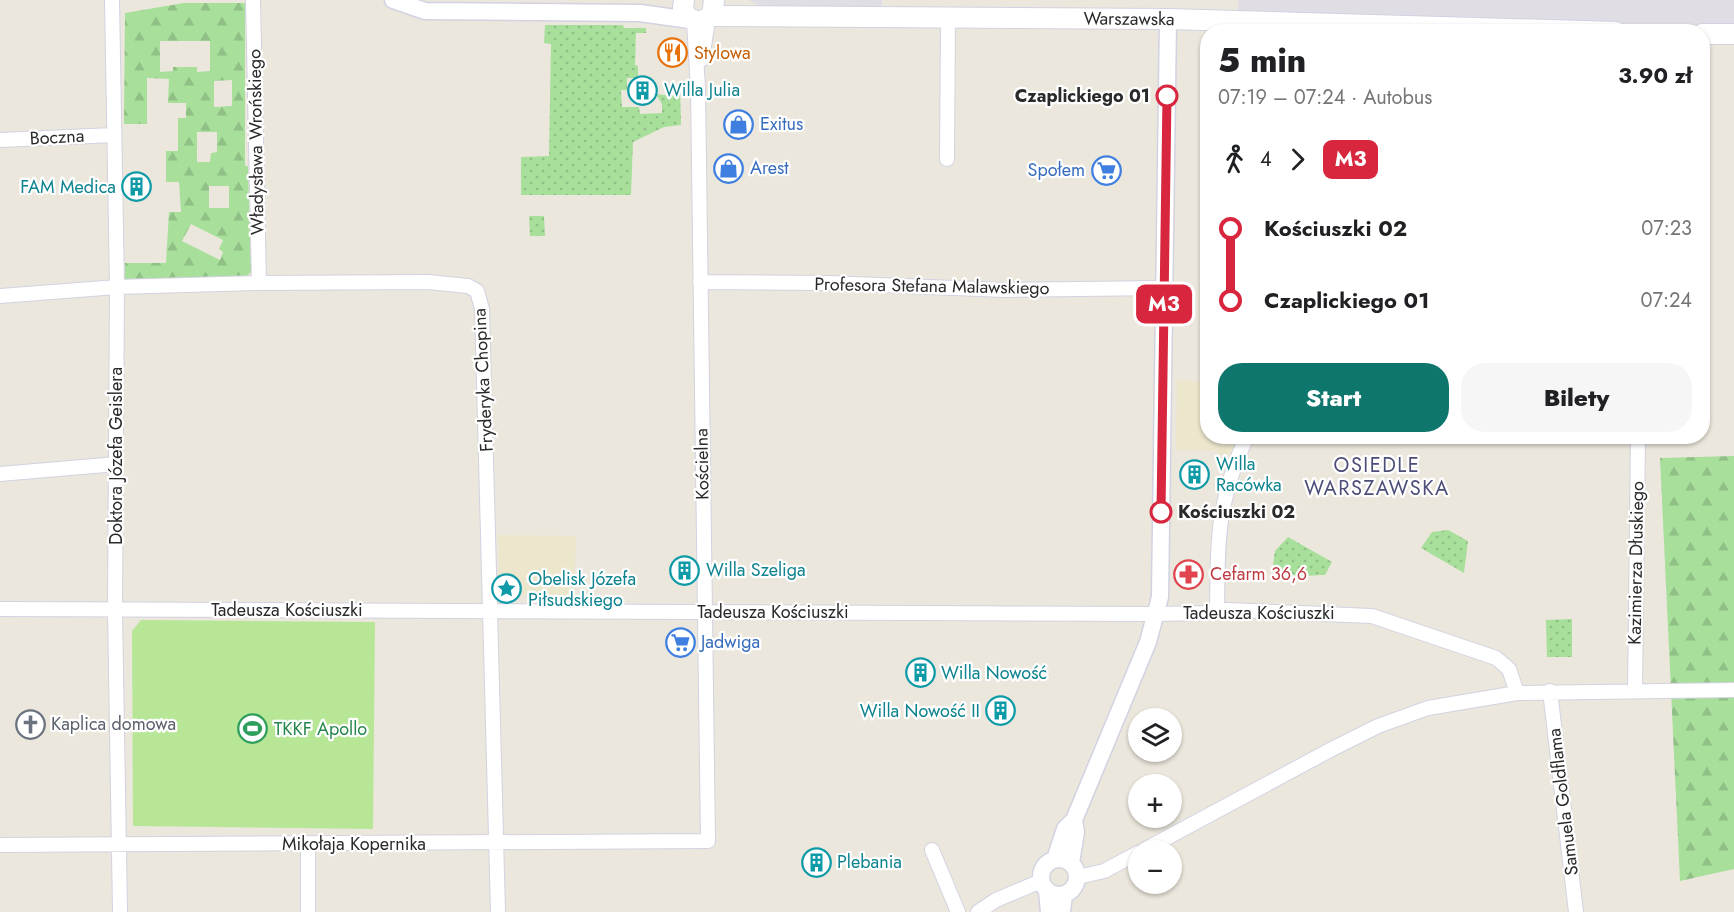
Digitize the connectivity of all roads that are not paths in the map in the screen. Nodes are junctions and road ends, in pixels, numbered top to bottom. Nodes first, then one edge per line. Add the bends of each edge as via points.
1 (112, 0) edge
2 (253, 0) edge
3 (393, 0) edge
4 (652, 0) edge
5 (725, 0) edge
6 (698, 12) edge
7 (640, 13) junction
8 (767, 15) junction
9 (948, 18) junction
10 (1168, 19) junction
11 (1287, 24) edge
12 (1710, 34) edge
13 (1734, 34) edge
14 (114, 135) junction
15 (0, 140) edge
16 (947, 159) dead end
17 (700, 282) junction
18 (259, 283) junction
19 (117, 287) junction
20 (1164, 288) junction
21 (0, 296) edge
22 (1243, 444) edge
23 (1638, 444) edge
24 (117, 464) junction
25 (0, 474) edge
26 (0, 609) edge
27 (115, 610) junction
28 (491, 610) junction
29 (704, 611) junction
30 (1216, 611) junction
31 (1157, 614) junction
32 (1635, 690) junction
33 (1734, 690) edge
34 (1550, 691) junction
35 (1517, 693) junction
36 (1163, 840) edge
37 (708, 841) joint
38 (496, 842) junction
39 (308, 844) junction
40 (0, 845) edge
41 (118, 846) junction
42 (932, 850) dead end
43 (1128, 858) edge
44 (1068, 866) junction
45 (1051, 889) junction
46 (120, 912) edge
47 (308, 912) edge
48 (498, 912) edge
49 (958, 912) edge
50 (978, 912) edge
51 (1049, 912) edge
52 (1062, 912) edge
53 (1575, 912) edge

1 - 14 street, Doktora Józefa Geislera
2 - 18 street, Władysława Wrońskiego
3 - 7 street, Warszawska via 425,11
4 - 7 street
5 - 8 main road, Warszawska
6 - 7 street, Warszawska
6 - 8 main road, Warszawska
6 - 17 street, Kościelna
8 - 9 main road, Warszawska
9 - 10 main road, Warszawska
9 - 16 street
10 - 11 main road, Warszawska
10 - 20 street
12 - 13 main road
14 - 15 street, Boczna
14 - 19 street, Doktora Józefa Geislera
17 - 20 street, Profesora Stefana Malawskiego via 1005,290
17 - 29 street, Kościelna
18 - 19 street, Fryderyka Chopina
18 - 28 street, Fryderyka Chopina via 409,282 468,286 477,291 482,309
19 - 21 street, Fryderyka Chopina
19 - 24 street, Doktora Józefa Geislera
20 - 31 street via 1163,475
22 - 30 street via 1223,497
23 - 32 street, Kazimierza Dłuskiego
24 - 25 street
24 - 27 street, Doktora Józefa Geislera
26 - 27 street, Tadeusza Kościuszki
27 - 28 street, Tadeusza Kościuszki
27 - 41 street, Doktora Józefa Geislera
28 - 29 street, Tadeusza Kościuszki
28 - 38 street, Fryderyka Chopina
29 - 31 street, Tadeusza Kościuszki
29 - 37 street, Kościelna
30 - 31 street, Tadeusza Kościuszki
30 - 35 street, Tadeusza Kościuszki via 1372,616 1496,658 1509,669
31 - 44 street via 1074,820 1076,832
32 - 33 street
32 - 34 street
34 - 35 street
34 - 53 street, Samuela Goldflama
35 - 36 street via 1428,708 1378,726
37 - 38 street, Mikołaja Kopernika
38 - 39 street, Mikołaja Kopernika
38 - 48 street, Fryderyka Chopina
39 - 41 street, Mikołaja Kopernika
39 - 47 street
40 - 41 street, Mikołaja Kopernika
41 - 46 street, Doktora Józefa Geislera
42 - 49 street
43 - 44 street via 1104,871
44 - 45 street via 1073,889
44 - 45 street via 1042,870
45 - 50 street via 996,900
45 - 51 street
45 - 52 street

